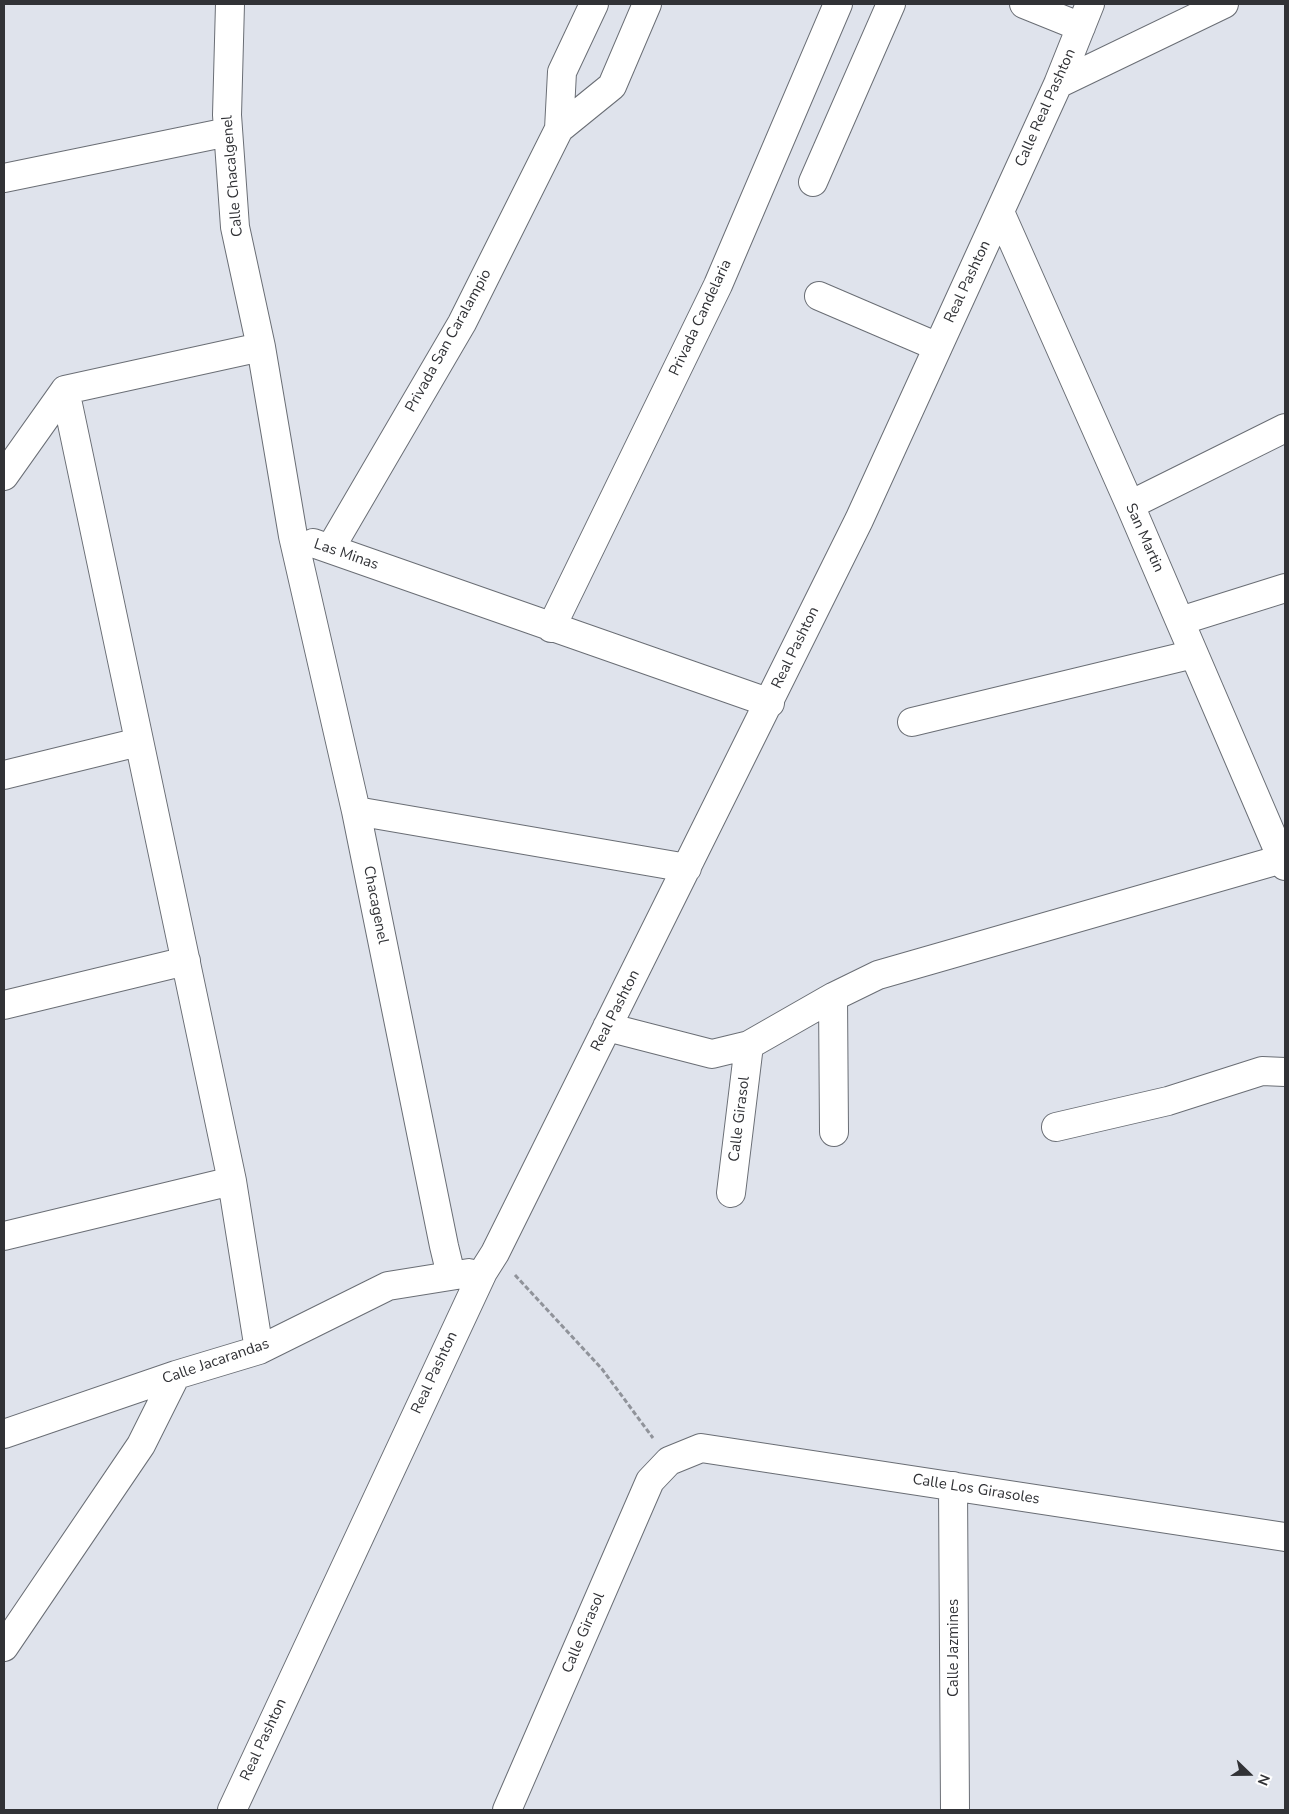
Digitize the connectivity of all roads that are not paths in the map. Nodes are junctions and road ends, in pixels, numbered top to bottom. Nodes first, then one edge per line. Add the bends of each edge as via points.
1 (230, 4) edge
2 (594, 4) edge
3 (647, 4) edge
4 (838, 4) edge
5 (891, 4) edge
6 (1024, 4) edge
7 (1224, 4) edge
8 (1086, 15) edge
9 (1058, 84) junction
10 (559, 129) junction
11 (228, 132) junction
12 (4, 178) edge
13 (813, 182) dead end
14 (1000, 212) junction
15 (819, 296) dead end
16 (261, 347) junction
17 (938, 347) junction
18 (65, 390) junction
19 (1285, 428) edge
20 (4, 476) edge
21 (1130, 505) junction
22 (293, 536) junction
23 (330, 549) junction
24 (1285, 588) edge
25 (1180, 621) junction
26 (552, 628) junction
27 (1194, 654) junction
28 (770, 702) junction
29 (912, 722) dead end
30 (139, 742) junction
31 (4, 775) edge
32 (356, 811) junction
33 (1284, 862) edge
34 (687, 868) junction
35 (186, 961) junction
36 (833, 997) junction
37 (4, 1005) edge
38 (608, 1027) junction
39 (749, 1045) junction
40 (1285, 1072) edge
41 (1056, 1127) dead end
42 (834, 1132) dead end
43 (232, 1181) junction
44 (731, 1193) dead end
45 (4, 1236) edge
46 (489, 1262) junction
47 (451, 1275) junction
48 (259, 1350) junction
49 (176, 1375) junction
50 (4, 1434) edge
51 (669, 1461) joint
52 (953, 1486) junction
53 (1285, 1536) edge
54 (4, 1647) edge
55 (232, 1810) edge
56 (507, 1810) edge
57 (954, 1810) edge

1 - 11 street, Calle Chacalgenel
2 - 10 street, Privada San Caralampio via 562,72
3 - 10 street, Privada San Caralampio via 612,86
4 - 26 street, Privada Candelaria via 718,285
5 - 13 street
6 - 8 street
7 - 9 street
8 - 9 street, Calle Real Pashton
9 - 14 street, Calle Real Pashton
10 - 23 street, Privada San Caralampio via 462,322
11 - 12 street
11 - 16 street, Calle Chacalgenel via 235,227
14 - 17 street, Real Pashton
14 - 21 street, San Martin
15 - 17 street
16 - 18 street
16 - 22 street
17 - 28 street, Real Pashton via 859,520
18 - 20 street
18 - 30 street
19 - 21 street
21 - 25 street, San Martin
22 - 23 street, Las Minas
22 - 32 street, Chacagenel
23 - 26 street, Las Minas
24 - 25 street
25 - 27 street, San Martin
26 - 28 street, Las Minas
27 - 29 street
27 - 33 street, San Martin
28 - 34 street, Real Pashton
30 - 31 street
30 - 35 street
32 - 34 street
32 - 47 street, Chacagenel
33 - 36 street via 878,975
34 - 38 street, Real Pashton
35 - 37 street
35 - 43 street
36 - 39 street
36 - 42 street
38 - 39 street via 712,1054
38 - 46 street, Real Pashton
39 - 44 street, Calle Girasol
40 - 41 street via 1262,1071 1168,1101
43 - 45 street
43 - 48 street
46 - 47 street, Calle Jacarandas
46 - 55 street, Real Pashton
47 - 48 street, Calle Jacarandas via 388,1286
48 - 49 street, Calle Jacarandas
49 - 50 street, Calle Jacarandas
49 - 54 street via 141,1445
51 - 52 street, Calle Los Girasoles via 700,1448
51 - 56 street, Calle Girasol via 650,1481
52 - 53 street, Calle Los Girasoles
52 - 57 street, Calle Jazmines

